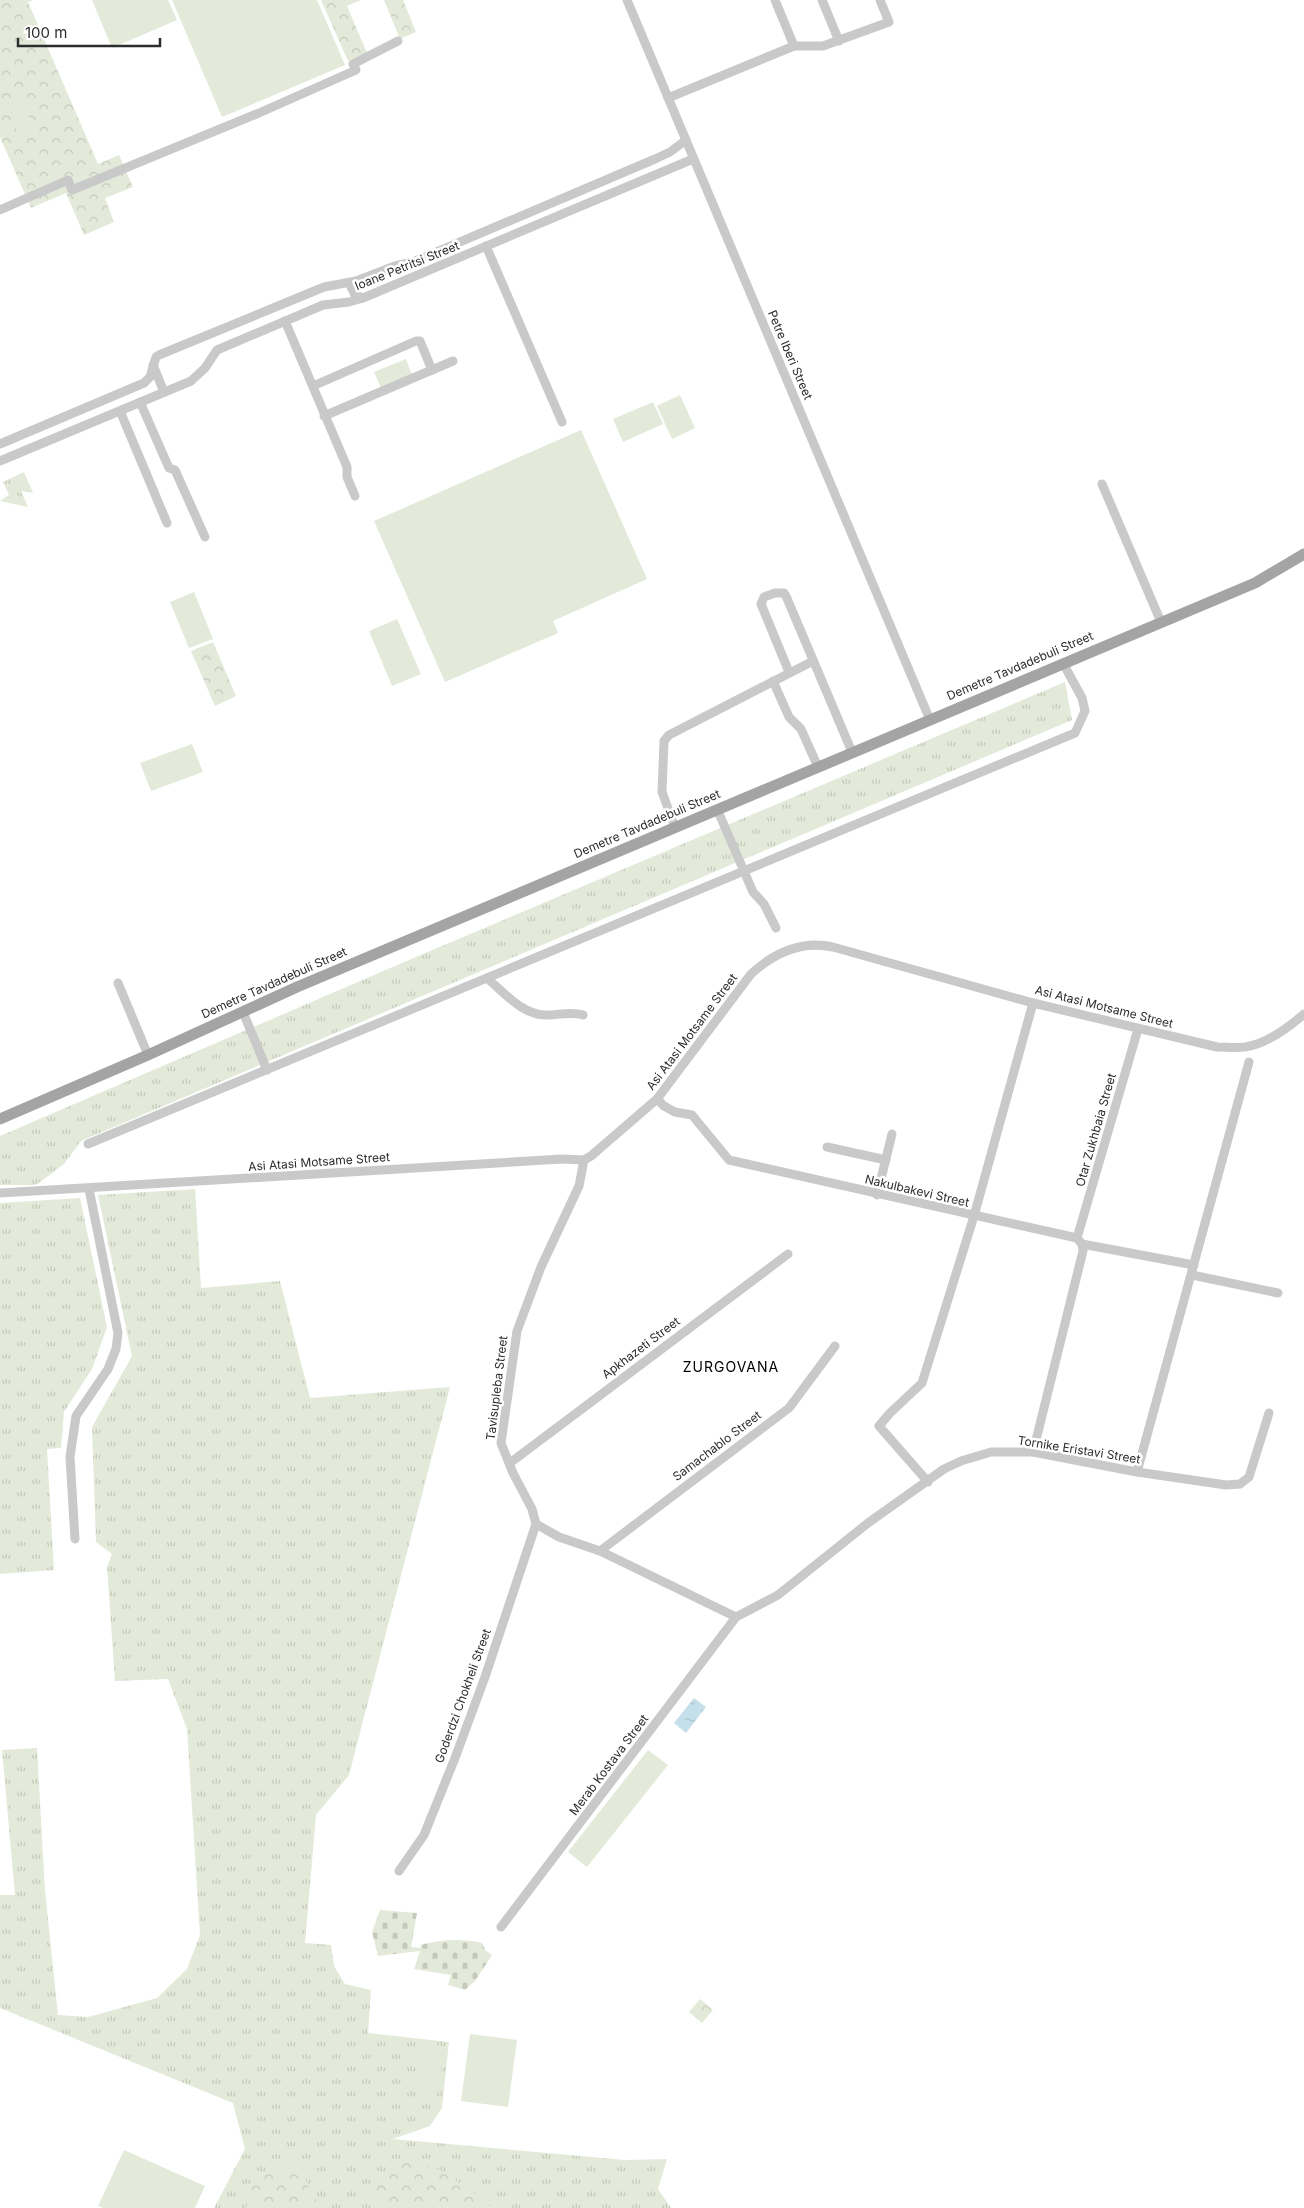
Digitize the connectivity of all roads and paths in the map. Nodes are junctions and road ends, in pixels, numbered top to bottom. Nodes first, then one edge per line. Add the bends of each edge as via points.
1 (627, 0) edge
2 (775, 0) edge
3 (822, 0) edge
4 (880, 0) edge
5 (838, 40) junction
6 (398, 41) dead end
7 (794, 46) junction
8 (668, 98) junction
9 (686, 140) junction
10 (694, 158) junction
11 (0, 210) edge
12 (501, 225) junction
13 (507, 238) junction
14 (486, 246) junction
15 (413, 262) junction
16 (395, 266) junction
17 (418, 275) junction
18 (356, 281) junction
19 (401, 283) junction
20 (341, 284) junction
21 (363, 298) junction
22 (349, 302) junction
23 (285, 321) junction
24 (453, 361) dead end
25 (153, 365) junction
26 (432, 370) junction
27 (144, 383) junction
28 (312, 386) junction
29 (164, 392) junction
30 (150, 398) junction
31 (140, 402) junction
32 (120, 411) junction
33 (324, 416) junction
34 (55, 421) junction
35 (562, 422) dead end
36 (62, 435) junction
37 (0, 444) edge
38 (0, 461) edge
39 (1102, 484) dead end
40 (355, 496) dead end
41 (167, 523) dead end
42 (205, 537) dead end
43 (1304, 554) edge
44 (1161, 622) junction
45 (812, 661) junction
46 (1063, 663) junction
47 (789, 672) junction
48 (773, 681) junction
49 (930, 720) junction
50 (852, 752) junction
51 (818, 767) junction
52 (717, 810) junction
53 (675, 827) junction
54 (744, 871) junction
55 (776, 928) dead end
56 (487, 978) junction
57 (118, 983) dead end
58 (1033, 1003) junction
59 (243, 1012) junction
60 (1304, 1014) edge
61 (582, 1015) dead end
62 (1138, 1029) junction
63 (148, 1055) junction
64 (1249, 1062) dead end
65 (267, 1070) junction
66 (657, 1099) junction
67 (0, 1119) edge
68 (892, 1134) dead end
69 (88, 1144) dead end
70 (827, 1147) dead end
71 (584, 1160) junction
72 (886, 1160) junction
73 (89, 1189) junction
74 (0, 1192) edge
75 (878, 1195) junction
76 (974, 1216) junction
77 (1080, 1241) junction
78 (788, 1254) dead end
79 (1194, 1265) junction
80 (1192, 1275) junction
81 (1278, 1293) dead end
82 (835, 1346) dead end
83 (1269, 1413) dead end
84 (1033, 1452) junction
85 (510, 1463) junction
86 (1137, 1472) junction
87 (928, 1482) junction
88 (536, 1524) junction
89 (75, 1539) dead end
90 (600, 1551) junction
91 (736, 1617) junction
92 (399, 1871) dead end
93 (502, 1927) dead end

1 - 8 street, Petre Iberi Street
2 - 7 street
3 - 5 street
4 - 5 street via 889,22
5 - 7 street via 823,46
6 - 11 street via 353,64 356,70 259,113 72,190 68,180
7 - 8 street
8 - 9 street, Petre Iberi Street
9 - 10 street, Petre Iberi Street
9 - 12 street, Ioane Petritsi Street via 655,159
10 - 13 street, Ioane Petritsi Street
10 - 49 street, Petre Iberi Street
12 - 13 street
12 - 15 street, Ioane Petritsi Street
13 - 14 street, Ioane Petritsi Street
14 - 17 street, Ioane Petritsi Street
14 - 35 street
15 - 16 street, Ioane Petritsi Street
15 - 17 street via 407,269 409,274
16 - 18 street, Ioane Petritsi Street
16 - 19 street via 404,276
17 - 19 street, Ioane Petritsi Street
18 - 20 street, Ioane Petritsi Street
18 - 21 street via 352,287 355,295
19 - 21 street, Ioane Petritsi Street
20 - 22 street via 346,288
20 - 25 street, Ioane Petritsi Street via 324,287 159,355
21 - 22 street, Ioane Petritsi Street
22 - 23 street, Ioane Petritsi Street via 324,304
23 - 28 street
23 - 29 street, Ioane Petritsi Street via 217,350 191,381
24 - 26 street
25 - 27 street, Ioane Petritsi Street via 150,377
25 - 29 street
26 - 28 street via 420,341 416,341
26 - 33 street
27 - 30 street
27 - 34 street
28 - 33 street
29 - 30 street, Ioane Petritsi Street
30 - 31 street, Ioane Petritsi Street
31 - 32 street, Ioane Petritsi Street
31 - 42 street via 168,468 176,470
32 - 36 street, Ioane Petritsi Street
32 - 41 street
33 - 40 street via 347,467 347,478
34 - 36 street
34 - 37 street
36 - 38 street, Ioane Petritsi Street
39 - 44 street
43 - 44 main road, Demetre Tavdadebuli Street via 1255,583
44 - 46 main road, Demetre Tavdadebuli Street
45 - 47 street
45 - 47 street via 786,596 779,592 764,597 762,606
45 - 50 street
46 - 49 main road, Demetre Tavdadebuli Street
46 - 54 street via 1082,698 1085,711 1075,733
47 - 48 street
48 - 51 street via 789,717 801,729
48 - 53 street via 669,735 664,741 662,792
49 - 50 main road, Demetre Tavdadebuli Street
50 - 51 main road, Demetre Tavdadebuli Street
51 - 52 main road, Demetre Tavdadebuli Street
52 - 53 main road, Demetre Tavdadebuli Street
52 - 54 street
53 - 59 main road, Demetre Tavdadebuli Street
54 - 55 street via 755,896 764,904
54 - 56 street
56 - 61 street via 512,1001 532,1013 575,1012
56 - 65 street
57 - 63 street
58 - 62 street, Asi Atasi Motsame Street
58 - 66 street, Asi Atasi Motsame Street via 833,947 802,946 780,952 751,974
58 - 76 street
59 - 63 main road, Demetre Tavdadebuli Street
59 - 65 street
60 - 62 street, Asi Atasi Motsame Street via 1277,1034 1247,1047 1217,1048
62 - 77 street, Otar Zukhbaia Street
63 - 67 main road, Demetre Tavdadebuli Street
64 - 79 street
65 - 69 street
66 - 71 street, Asi Atasi Motsame Street via 598,1152
66 - 75 street, Nakulbakevi Street via 675,1112 692,1115 729,1160
68 - 72 street
70 - 72 street
71 - 73 street, Asi Atasi Motsame Street
71 - 85 street, Tavisupleba Street via 579,1186 541,1267 517,1331 501,1443
72 - 75 street
73 - 74 street, Asi Atasi Motsame Street
73 - 89 street via 118,1333 108,1369 76,1416 70,1457
75 - 76 street, Nakulbakevi Street
76 - 77 street, Nakulbakevi Street
76 - 87 street via 922,1383 880,1426
77 - 79 street, Nakulbakevi Street
77 - 84 street, Otar Zukhbaia Street via 1083,1251
78 - 85 street, Apkhazeti Street
79 - 80 street
80 - 81 street
80 - 86 street
82 - 90 street, Samachablo Street via 789,1408
83 - 86 street, Tornike Eristavi Street via 1249,1477 1240,1484 1226,1485
84 - 86 street, Tornike Eristavi Street
84 - 87 street, Tornike Eristavi Street via 992,1452 944,1469
85 - 88 street, Tavisupleba Street
87 - 91 street, Tornike Eristavi Street via 868,1523 778,1595
88 - 90 street via 559,1537
88 - 92 street, Goderdzi Chokheli Street via 455,1758 424,1835
90 - 91 street
91 - 93 street, Merab Kostava Street

